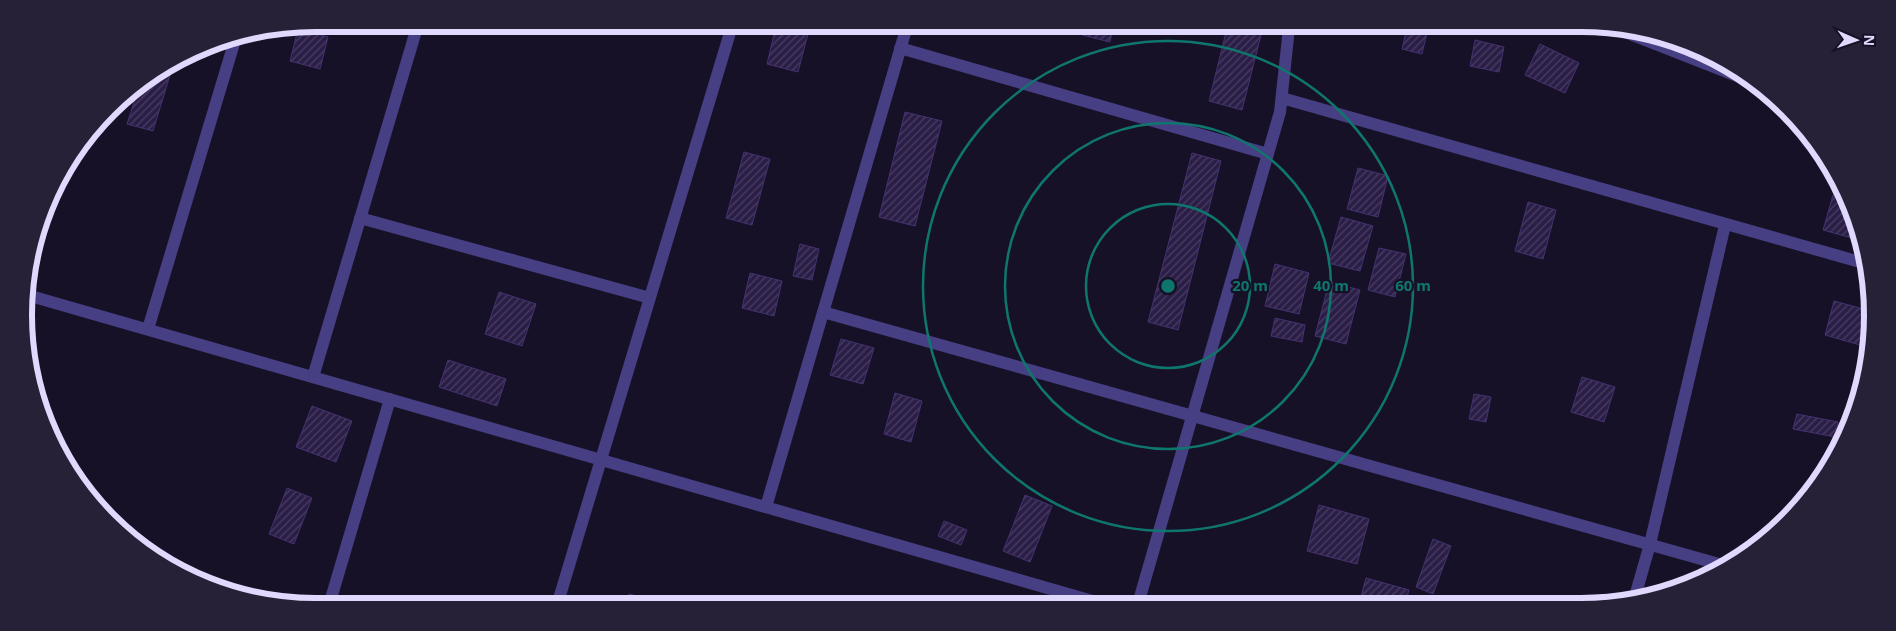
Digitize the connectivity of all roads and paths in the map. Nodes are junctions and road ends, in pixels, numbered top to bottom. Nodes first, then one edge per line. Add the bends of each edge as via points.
1 (416, 32) edge
2 (730, 32) edge
3 (905, 32) edge
4 (1289, 32) edge
5 (1645, 40) edge
6 (233, 45) edge
7 (900, 48) junction
8 (1723, 71) edge
9 (1282, 98) junction
10 (1268, 154) junction
11 (360, 218) junction
12 (1725, 225) junction
13 (1858, 262) edge
14 (33, 297) edge
15 (650, 298) junction
16 (823, 312) junction
17 (148, 329) junction
18 (313, 377) junction
19 (390, 399) junction
20 (1193, 416) junction
21 (601, 459) junction
22 (766, 507) junction
23 (1650, 544) junction
24 (1717, 563) edge
25 (1636, 593) edge
26 (331, 598) edge
27 (559, 598) edge
28 (1082, 598) edge
29 (1140, 598) edge

1 - 11 street
2 - 15 street
3 - 7 street
4 - 9 street
5 - 8 street
6 - 17 street
7 - 10 street
7 - 16 street
9 - 10 street
9 - 12 street
10 - 20 street
11 - 15 street
11 - 18 street
12 - 13 street
12 - 23 street
14 - 17 street
15 - 21 street
16 - 20 street
16 - 22 street
17 - 18 street
18 - 19 street
19 - 21 street
19 - 26 street
20 - 23 street
20 - 29 street
21 - 22 street
21 - 27 street
22 - 28 street
23 - 24 street
23 - 25 street

